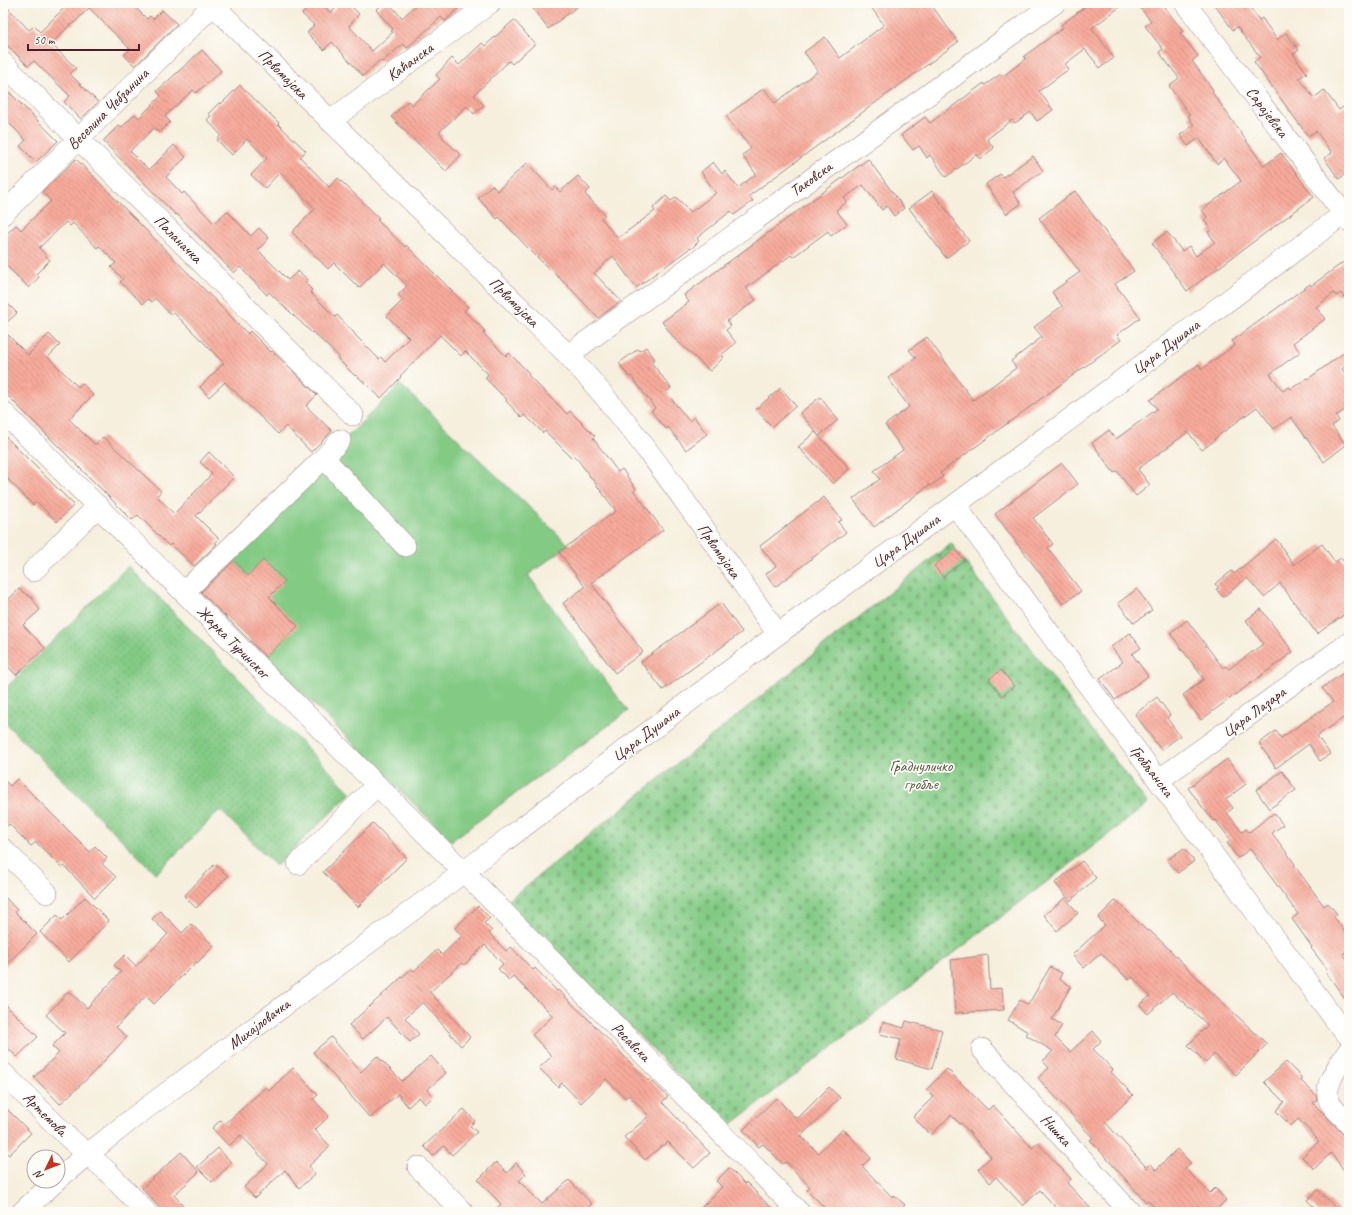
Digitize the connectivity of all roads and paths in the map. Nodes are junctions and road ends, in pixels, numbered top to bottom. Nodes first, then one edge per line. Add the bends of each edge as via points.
1 (490, 3) edge
2 (1055, 3) edge
3 (1184, 3) edge
4 (212, 4) edge
5 (3, 62) edge
6 (330, 121) junction
7 (78, 139) junction
8 (3, 214) edge
9 (1347, 215) edge
10 (568, 355) junction
11 (3, 412) edge
12 (353, 415) dead end
13 (340, 440) dead end
14 (324, 458) junction
15 (955, 505) junction
16 (98, 506) junction
17 (404, 546) dead end
18 (33, 571) dead end
19 (184, 592) junction
20 (778, 634) junction
21 (1349, 643) edge
22 (1158, 780) junction
23 (377, 785) junction
24 (3, 849) edge
25 (298, 864) dead end
26 (464, 872) junction
27 (47, 893) dead end
28 (1349, 1036) edge
29 (982, 1049) dead end
30 (1349, 1050) edge
31 (3, 1073) edge
32 (1349, 1122) edge
33 (88, 1154) junction
34 (418, 1166) dead end
35 (66, 1172) edge
36 (47, 1189) edge
37 (22, 1212) edge
38 (146, 1212) edge
39 (463, 1212) edge
40 (799, 1212) edge
41 (1130, 1212) edge

1 - 6 street, Каћанска
2 - 10 street, Таковска
3 - 9 street, Сарајевска
4 - 6 street, Првомајска
4 - 7 street, Веселина Чебзанина
5 - 7 street, Паланачка
6 - 10 street, Првомајска
7 - 8 street, Веселина Чебзанина
7 - 12 street, Паланачка
9 - 15 street, Цара Душана
10 - 20 street, Првомајска via 599,389 669,480
11 - 16 street, Жарка Туринског
13 - 14 street
14 - 17 street
14 - 19 street
15 - 20 street, Цара Душана
15 - 22 street, Гробљанска
16 - 18 street
16 - 19 street, Жарка Туринског
19 - 23 street, Жарка Туринског
20 - 26 street, Цара Душана
21 - 22 street, Цара Лазара
22 - 28 street, Гробљанска
23 - 25 street
23 - 26 street, Жарка Туринског
24 - 27 street
26 - 33 street, Михајловачка
26 - 40 street, Ресавска
29 - 41 street, Нишка
30 - 32 street via 1331,1080 1328,1096 1331,1104
31 - 33 street, Артемова
33 - 35 street, Михајловачка
33 - 38 street, Артемова
34 - 39 street
36 - 37 street, Михајловачка

